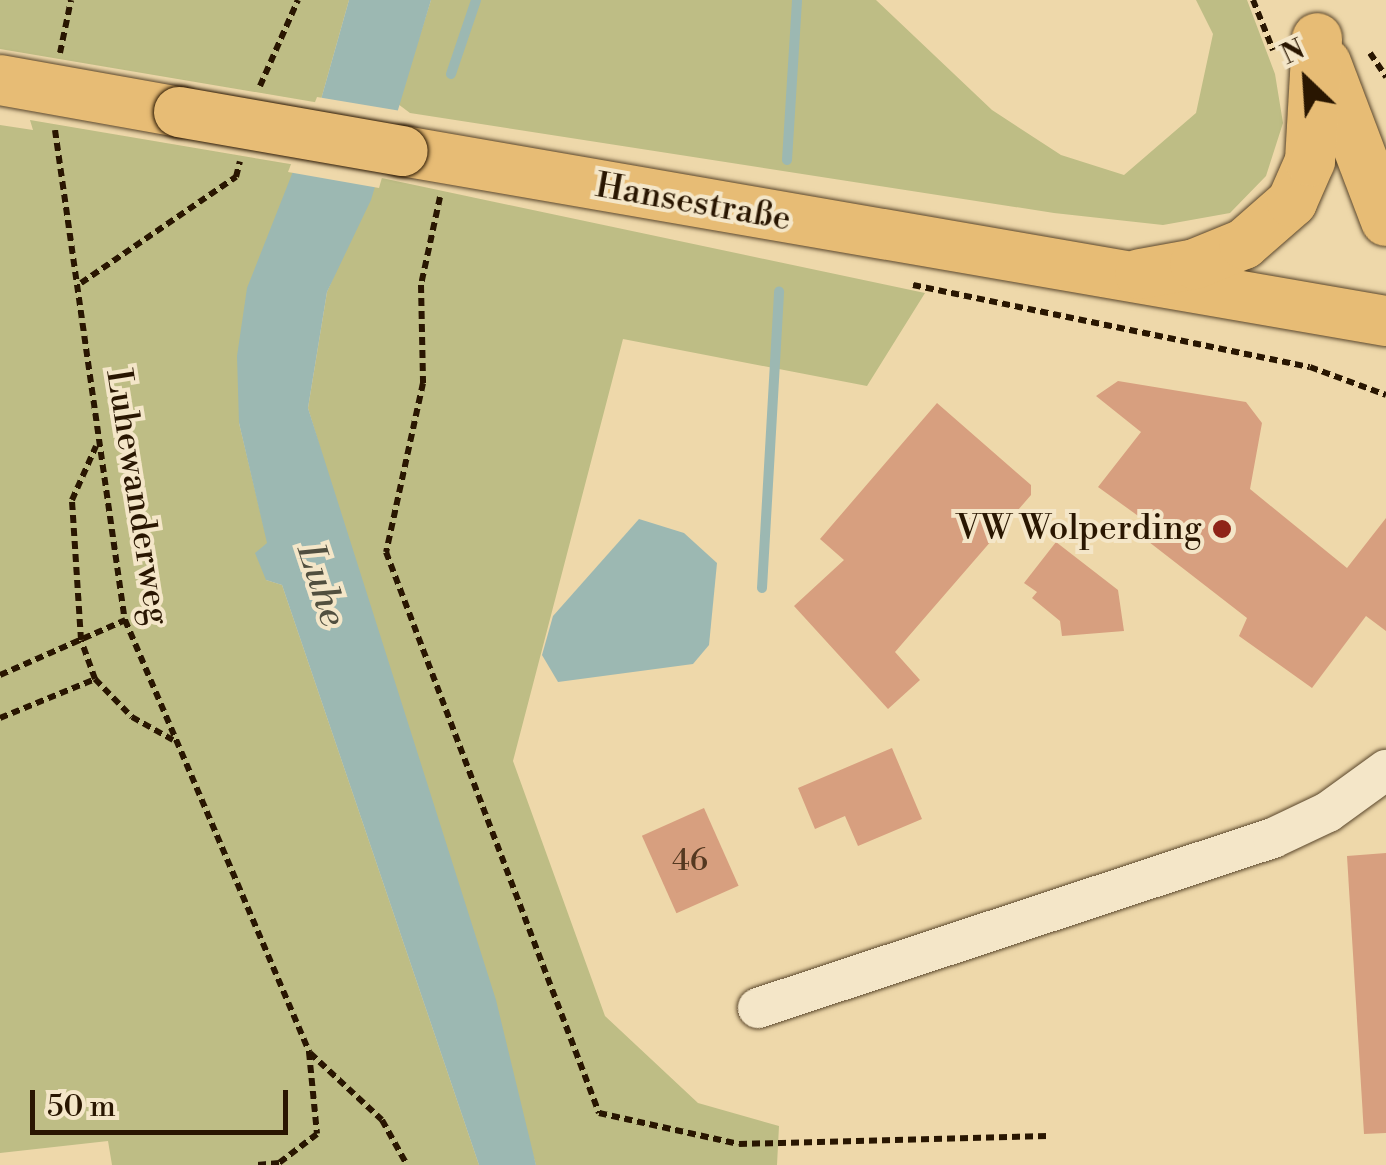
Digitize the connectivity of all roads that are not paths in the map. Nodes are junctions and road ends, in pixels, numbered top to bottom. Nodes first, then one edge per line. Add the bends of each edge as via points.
1 (1308, 17) edge
2 (0, 80) edge
3 (1386, 135) edge
4 (1386, 221) edge
5 (1111, 279) junction
6 (1291, 306) junction
7 (1386, 321) edge
8 (1386, 360) edge
9 (1386, 770) edge
10 (758, 1008) dead end

1 - 3 main road
1 - 4 main road
1 - 5 main road via 1310,161 1292,202 1244,244 1195,264
2 - 5 main road, Hansestraße, bridge
5 - 6 main road, Hansestraße
6 - 7 main road, Hansestraße
6 - 8 main road
9 - 10 lane via 1328,812 1273,838

